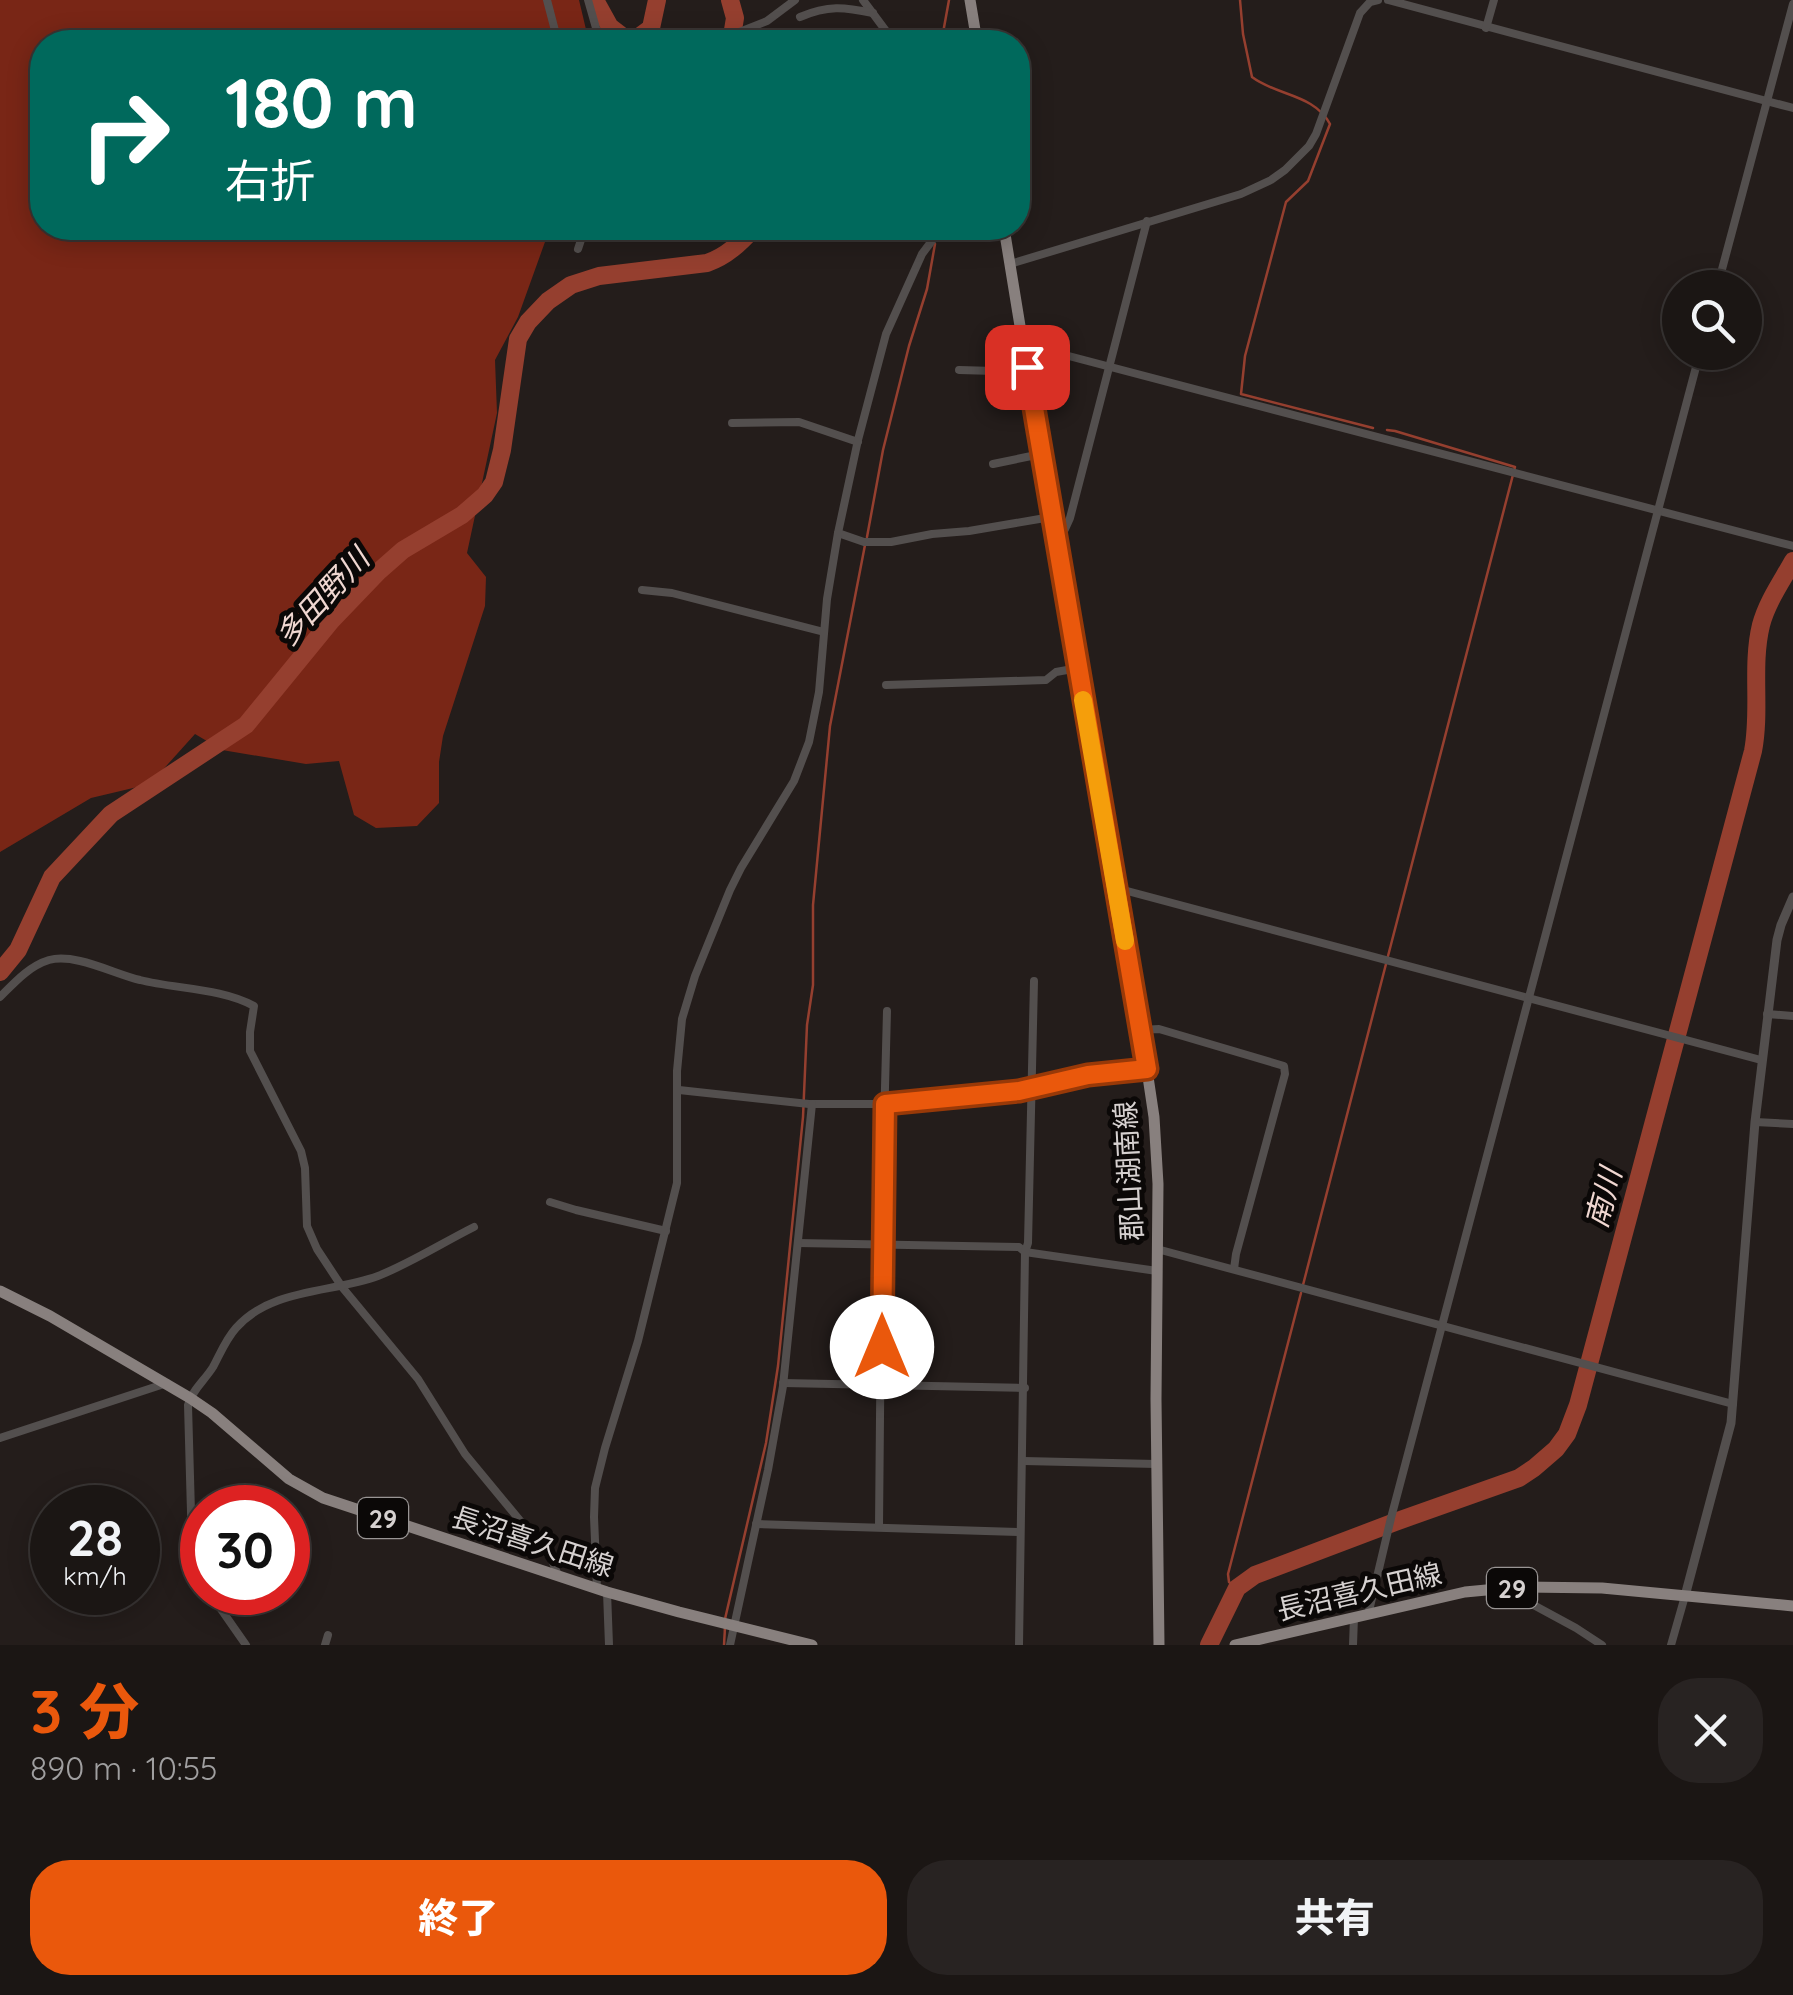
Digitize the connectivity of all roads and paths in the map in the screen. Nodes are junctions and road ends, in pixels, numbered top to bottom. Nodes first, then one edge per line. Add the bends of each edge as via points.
1 (547, 0) edge
2 (588, 0) edge
3 (794, 0) edge
4 (863, 0) edge
5 (970, 0) edge
6 (1388, 0) edge
7 (1494, 0) edge
8 (1372, 1) edge
9 (1793, 4) edge
10 (872, 13) junction
11 (800, 16) dead end
12 (1486, 28) junction
13 (555, 30) edge
14 (597, 30) edge
15 (744, 30) edge
16 (885, 30) edge
17 (975, 30) edge
18 (1767, 102) junction
19 (1793, 108) edge
20 (1147, 221) junction
21 (581, 240) edge
22 (932, 240) edge
23 (1006, 240) edge
24 (578, 248) dead end
25 (1010, 264) junction
26 (1722, 270) edge
27 (1023, 344) junction
28 (1110, 366) junction
29 (1027, 367) junction
30 (959, 370) dead end
31 (1695, 370) edge
32 (732, 423) dead end
33 (858, 442) junction
34 (1041, 454) junction
35 (993, 464) dead end
36 (1657, 511) junction
37 (1051, 517) junction
38 (838, 533) junction
39 (1055, 536) junction
40 (1793, 546) edge
41 (642, 590) dead end
42 (824, 632) junction
43 (1078, 668) junction
44 (886, 685) dead end
45 (1116, 888) junction
46 (1793, 898) edge
47 (1034, 981) dead end
48 (0, 997) edge
49 (1529, 998) junction
50 (887, 1012) dead end
51 (1767, 1014) junction
52 (1793, 1016) edge
53 (1141, 1030) junction
54 (1761, 1060) junction
55 (1147, 1069) junction
56 (1031, 1089) junction
57 (679, 1090) junction
58 (812, 1104) junction
59 (885, 1104) junction
60 (1755, 1122) junction
61 (1793, 1124) edge
62 (550, 1202) dead end
63 (474, 1227) dead end
64 (666, 1231) junction
65 (798, 1243) junction
66 (882, 1246) junction
67 (1157, 1250) junction
68 (1026, 1252) junction
69 (1234, 1269) junction
70 (1157, 1271) junction
71 (342, 1287) junction
72 (0, 1291) edge
73 (1442, 1327) junction
74 (166, 1382) junction
75 (784, 1383) junction
76 (881, 1384) junction
77 (1025, 1388) junction
78 (190, 1398) junction
79 (1733, 1404) junction
80 (0, 1438) edge
81 (1024, 1461) junction
82 (1156, 1464) junction
83 (190, 1485) edge
84 (756, 1524) junction
85 (879, 1526) junction
86 (1020, 1532) junction
87 (558, 1575) junction
88 (1518, 1587) junction
89 (602, 1590) junction
90 (1685, 1596) junction
91 (1793, 1606) edge
92 (1368, 1614) junction
93 (226, 1615) edge
94 (1354, 1617) junction
95 (734, 1626) junction
96 (246, 1645) edge
97 (609, 1645) edge
98 (730, 1645) edge
99 (812, 1645) edge
100 (1019, 1645) edge
101 (1160, 1645) edge
102 (1236, 1645) edge
103 (1353, 1645) edge
104 (1602, 1645) edge
105 (1670, 1645) edge

1 - 13 street
2 - 14 street
3 - 15 street
4 - 10 street
5 - 17 main road
6 - 12 street
7 - 12 street
8 - 20 street via 1360,13 1316,134 1292,164 1242,194
9 - 18 street
10 - 11 street via 833,7
10 - 16 street
12 - 18 street
18 - 19 street
18 - 26 street
20 - 25 street
20 - 28 street
21 - 24 street
22 - 33 street via 886,334
23 - 25 main road, 郡山湖南線
25 - 27 main road, 郡山湖南線
27 - 28 street
27 - 29 main road, 郡山湖南線
28 - 36 street
28 - 39 street via 1070,518
29 - 30 street
29 - 34 main road, 郡山湖南線
31 - 36 street
32 - 33 street via 799,422
33 - 38 street
34 - 35 street
34 - 37 main road, 郡山湖南線
36 - 40 street
36 - 49 street
37 - 38 street via 892,542
37 - 39 main road, 郡山湖南線
38 - 42 street
39 - 43 main road, 郡山湖南線
41 - 42 street
42 - 57 street via 802,764 741,868 694,976 682,1019
43 - 44 street via 1046,680
43 - 45 main road, 郡山湖南線
45 - 49 street
45 - 53 main road, 郡山湖南線
46 - 51 street via 1780,925
47 - 56 street
48 - 71 street via 29,970 65,958 254,1006 250,1051 300,1150 311,1239
49 - 54 street
49 - 73 street
50 - 59 street
51 - 52 street
51 - 54 street
53 - 55 main road, 郡山湖南線
53 - 69 street via 1284,1066
54 - 60 street
55 - 56 street
55 - 67 main road, 郡山湖南線 via 1157,1156
56 - 59 street
56 - 68 street
57 - 58 street
57 - 64 street via 678,1170
58 - 59 street
58 - 65 street
59 - 66 street
60 - 61 street
60 - 79 street
62 - 64 street
63 - 71 street
64 - 89 street via 595,1488
65 - 66 street
65 - 75 street
66 - 68 street
66 - 76 street
67 - 69 street
67 - 70 main road, 郡山湖南線
68 - 70 street
68 - 77 street
69 - 73 street
70 - 82 main road, 郡山湖南線
71 - 78 street via 285,1297 251,1314
71 - 87 street via 398,1352 465,1454 543,1547
72 - 74 main road, 長沼喜久田線 / 29
73 - 79 street
73 - 92 street
74 - 78 main road, 長沼喜久田線 / 29
74 - 80 street
75 - 76 street
75 - 84 street
76 - 77 street
76 - 85 street
77 - 81 street
78 - 83 street
78 - 87 main road, 長沼喜久田線 / 29 via 288,1478 324,1498
79 - 90 street
81 - 82 street
81 - 86 street
82 - 101 main road, 郡山湖南線
84 - 85 street
84 - 95 street
85 - 86 street
86 - 100 street
87 - 89 main road, 長沼喜久田線 / 29
88 - 90 main road, 長沼喜久田線 / 29
88 - 92 main road, 長沼喜久田線 / 29
88 - 104 street via 1528,1602
89 - 95 main road, 長沼喜久田線 / 29
89 - 97 street
90 - 91 main road, 長沼喜久田線 / 29
90 - 105 street
92 - 94 main road, 長沼喜久田線 / 29
93 - 96 street
94 - 102 main road, 長沼喜久田線 / 29
94 - 103 street
95 - 98 street
95 - 99 main road, 長沼喜久田線 / 29

